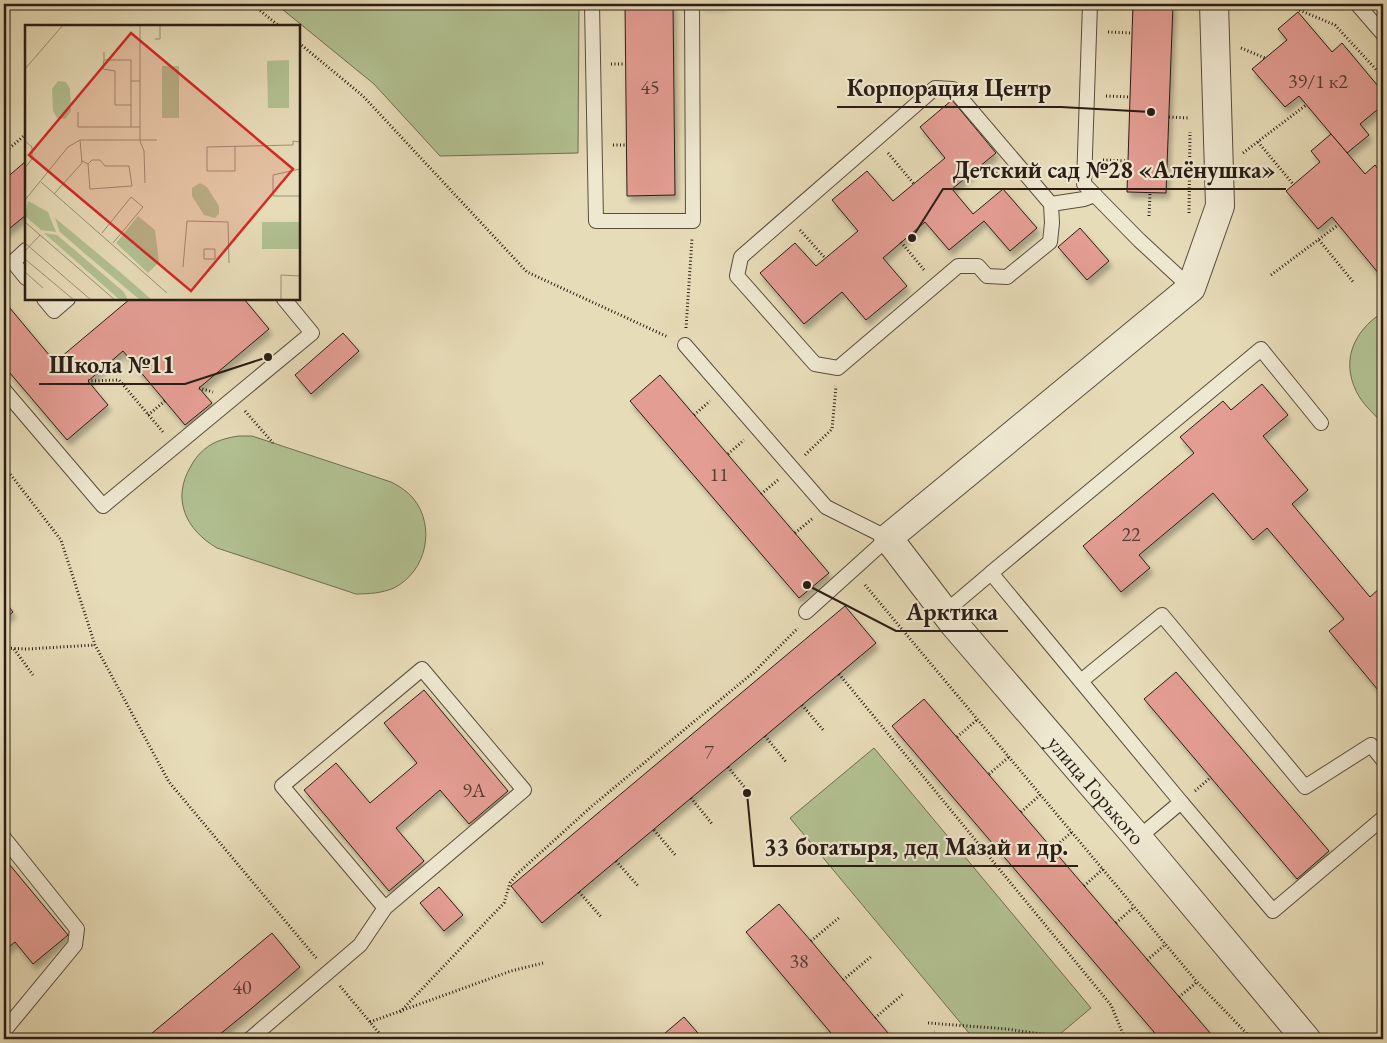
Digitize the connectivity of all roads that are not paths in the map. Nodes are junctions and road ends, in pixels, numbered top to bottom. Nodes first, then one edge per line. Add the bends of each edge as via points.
1 (592, 4) edge
2 (692, 4) edge
3 (1090, 4) edge
4 (1214, 4) edge
5 (1358, 4) edge
6 (1383, 34) edge
7 (1095, 195) junction
8 (1051, 204) junction
9 (25, 251) edge
10 (8, 264) edge
11 (25, 277) edge
12 (1191, 288) junction
13 (45, 300) edge
14 (67, 300) edge
15 (285, 300) edge
16 (685, 346) road end
17 (4, 390) edge
18 (1322, 423) dead end
19 (888, 538) junction
20 (991, 573) junction
21 (806, 612) road end
22 (945, 612) junction
23 (1081, 681) junction
24 (1383, 760) edge
25 (1181, 802) junction
26 (1383, 818) edge
27 (4, 838) edge
28 (1138, 838) junction
29 (385, 908) junction
30 (4, 1031) edge
31 (250, 1039) edge
32 (1306, 1039) edge

1 - 2 lane via 596,221 693,221
3 - 7 lane via 1084,184
4 - 12 street via 1220,206
5 - 6 lane
7 - 8 lane
7 - 12 lane
8 - 8 lane via 953,89 936,88 741,257 736,276 815,364 838,368 958,266 978,266 986,276 1007,277 1050,242
9 - 10 lane
10 - 11 lane
12 - 19 street
13 - 14 lane via 54,310
15 - 17 lane via 312,333 103,506
16 - 19 lane via 826,507
18 - 20 lane via 1260,349
19 - 21 lane
19 - 22 street, улица Горького
20 - 22 lane
20 - 23 lane
22 - 28 street, улица Горького
23 - 24 lane via 1162,615 1305,787 1371,744
23 - 25 lane
25 - 26 lane via 1273,911
25 - 28 lane
27 - 30 lane via 77,929 75,945
28 - 32 street, улица Горького
29 - 29 lane via 524,790 422,669 282,786
29 - 31 lane via 360,945

